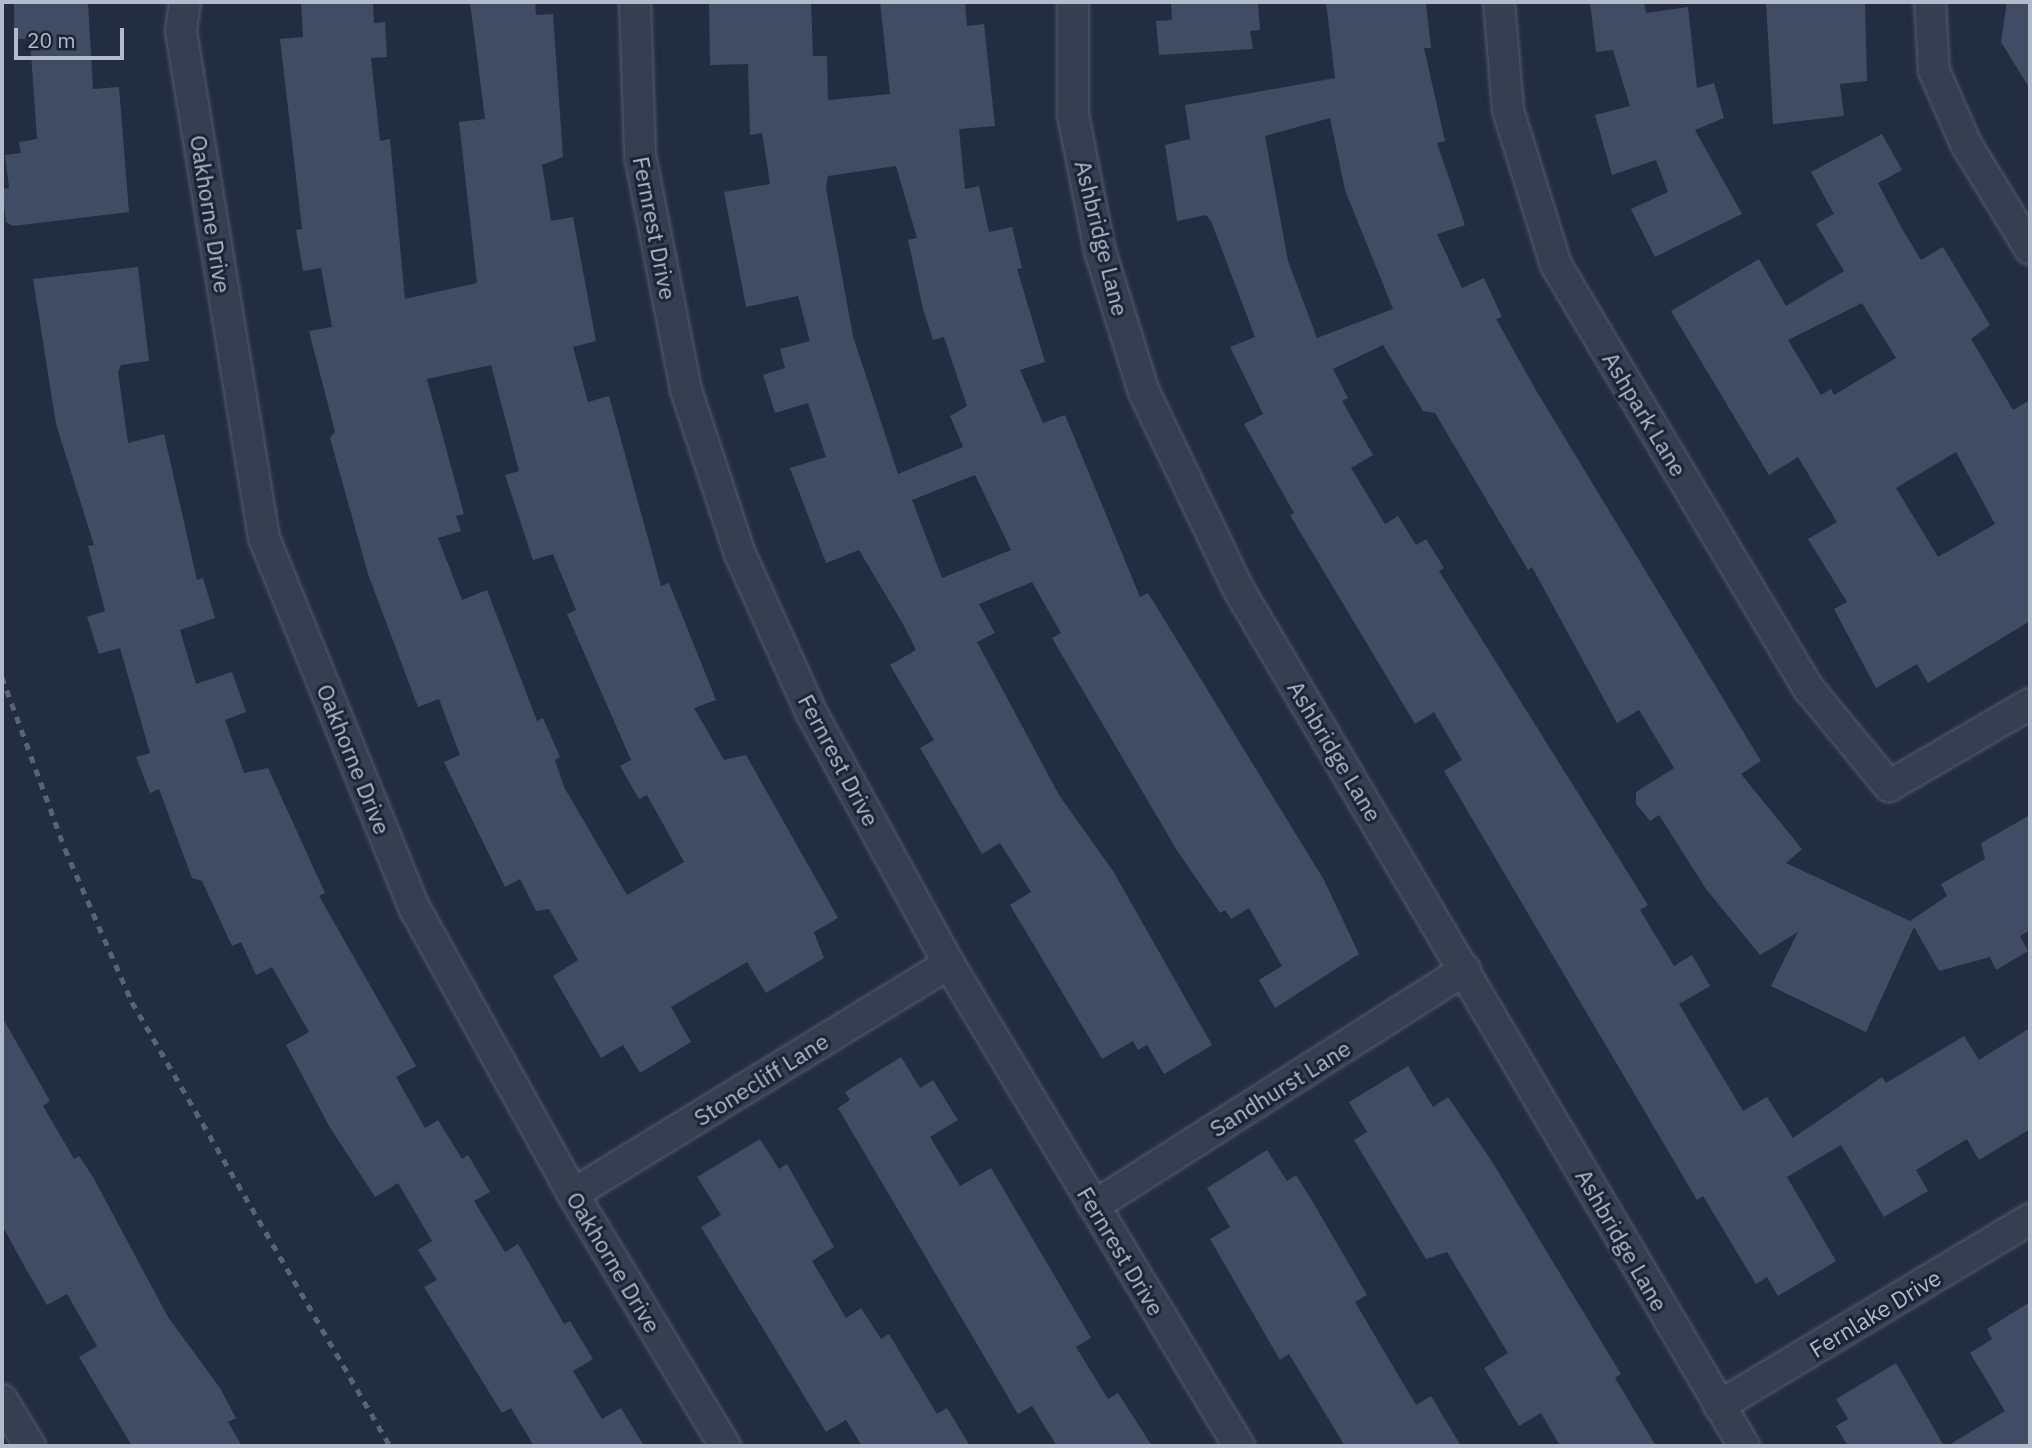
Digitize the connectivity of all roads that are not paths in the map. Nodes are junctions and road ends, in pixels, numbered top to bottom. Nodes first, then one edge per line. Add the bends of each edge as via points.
1 (185, 2) edge
2 (635, 2) edge
3 (1073, 2) edge
4 (1499, 2) edge
5 (1930, 2) edge
6 (2030, 249) edge
7 (2030, 704) edge
8 (949, 964) junction
9 (1465, 970) junction
10 (573, 1194) junction
11 (1094, 1206) junction
12 (2030, 1219) edge
13 (2, 1400) edge
14 (1719, 1406) junction
15 (30, 1446) edge
16 (725, 1446) edge
17 (1239, 1446) edge
18 (1744, 1446) edge

1 - 10 street, Oakhorne Drive via 181,31 264,538 415,909
2 - 8 street, Fernrest Drive via 639,155 686,390 709,468 811,712
3 - 9 street, Ashbridge Lane via 1073,116 1100,251 1144,392 1239,590
4 - 7 street, Ashpark Lane via 1508,110 1556,265 1809,689 1889,786
5 - 6 street via 1928,43 1938,83 1966,144
8 - 10 street, Stonecliff Lane
8 - 11 street, Fernrest Drive
9 - 11 street, Sandhurst Lane
9 - 14 street, Ashbridge Lane
10 - 16 street, Oakhorne Drive
11 - 17 street, Fernrest Drive
12 - 14 street, Fernlake Drive
13 - 15 street
14 - 18 street, Ashbridge Lane

